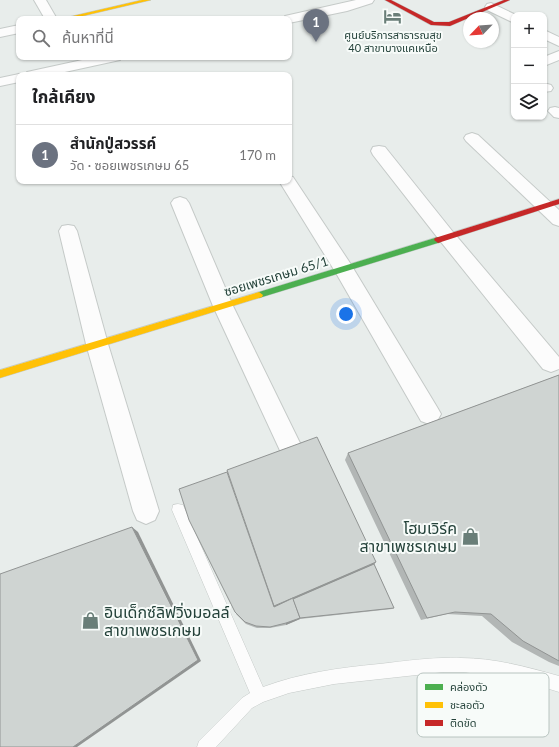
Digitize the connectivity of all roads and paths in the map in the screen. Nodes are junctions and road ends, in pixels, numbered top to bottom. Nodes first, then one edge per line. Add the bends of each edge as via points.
1 (40, 0) edge
2 (148, 0) edge
3 (366, 0) edge
4 (387, 0) edge
5 (508, 0) edge
6 (132, 2) edge
7 (491, 7) junction
8 (49, 16) edge
9 (75, 16) edge
10 (511, 17) edge
11 (292, 18) edge
12 (16, 30) edge
13 (0, 33) edge
14 (547, 36) edge
15 (559, 42) edge
16 (559, 55) edge
17 (101, 60) edge
18 (547, 61) edge
19 (46, 72) edge
20 (16, 79) edge
21 (0, 82) edge
22 (472, 138) dead end
23 (379, 151) dead end
24 (289, 184) edge
25 (180, 203) dead end
26 (552, 204) edge
27 (559, 220) edge
28 (68, 232) dead end
29 (447, 237) junction
30 (343, 268) junction
31 (223, 306) junction
32 (97, 344) junction
33 (551, 363) dead end
34 (0, 374) edge
35 (429, 414) dead end
36 (291, 449) edge
37 (178, 510) dead end
38 (146, 511) dead end
39 (523, 673) edge
40 (549, 681) edge
41 (559, 684) edge
42 (259, 696) junction
43 (205, 747) edge

1 - 8 street
2 - 6 street
3 - 11 street
4 - 7 street via 433,24 441,25 450,24
5 - 7 street
6 - 9 street
7 - 10 street
12 - 13 street
14 - 15 street
16 - 18 street
17 - 19 street
20 - 21 street
22 - 26 street
23 - 29 street
24 - 30 street
25 - 31 street
26 - 27 street
26 - 29 street, ซอยเพชรเกษม 65/1
28 - 32 street
29 - 30 street, ซอยเพชรเกษม 65/1
29 - 33 street
30 - 31 street, ซอยเพชรเกษม 65/1
30 - 35 street
31 - 32 street, ซอยเพชรเกษม 65/1
31 - 36 street
32 - 34 street, ซอยเพชรเกษม 65/1
32 - 38 street
37 - 42 lane
39 - 42 lane via 444,665 334,676 289,685
40 - 41 lane
42 - 43 lane via 247,703

